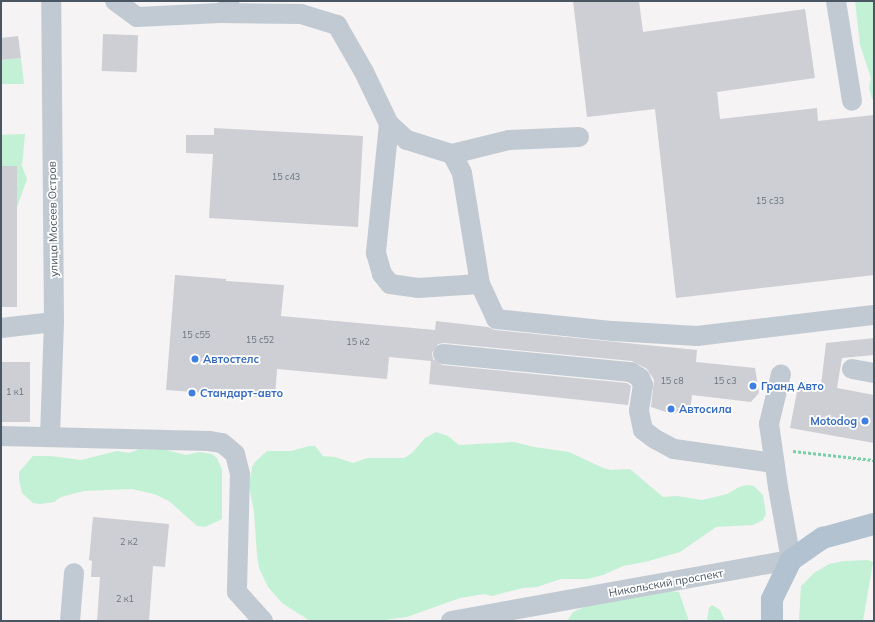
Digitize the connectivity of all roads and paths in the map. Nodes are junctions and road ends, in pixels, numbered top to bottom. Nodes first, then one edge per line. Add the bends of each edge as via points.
1 (51, 1) edge
2 (115, 1) edge
3 (240, 1) edge
4 (836, 1) edge
5 (220, 13) junction
6 (852, 102) dead end
7 (389, 124) junction
8 (579, 137) dead end
9 (452, 154) junction
10 (480, 284) junction
11 (874, 315) edge
12 (54, 322) junction
13 (1, 328) edge
14 (443, 354) dead end
15 (852, 369) dead end
16 (874, 373) edge
17 (781, 374) dead end
18 (1, 436) edge
19 (50, 436) junction
20 (773, 456) junction
21 (874, 460) edge
22 (874, 524) edge
23 (791, 560) junction
24 (74, 573) dead end
25 (472, 619) edge
26 (70, 621) edge
27 (263, 621) edge
28 (451, 621) edge
29 (772, 621) edge

1 - 12 street, улица Мосеев Остров
2 - 5 street via 138,17
3 - 5 street
4 - 6 street
5 - 7 street via 301,14 337,25 364,72
7 - 9 street via 407,140
7 - 10 street via 376,253 382,274 390,284 418,288
8 - 9 street via 509,140
9 - 10 street via 462,173
10 - 11 street via 496,319 614,331 697,336
12 - 13 street
12 - 19 street, улица Мосеев Остров
14 - 20 street via 631,372 640,378 643,385 638,411 643,430 655,439 674,449
15 - 16 street
17 - 20 street via 769,424
18 - 19 street
19 - 27 street via 209,441 222,443 235,454 240,474 237,592
20 - 21 path
20 - 23 street
22 - 23 main road, Никольский проспект via 823,538
23 - 25 street, Никольский проспект
23 - 29 main road via 772,599
24 - 26 street
25 - 28 street, Никольский проспект

